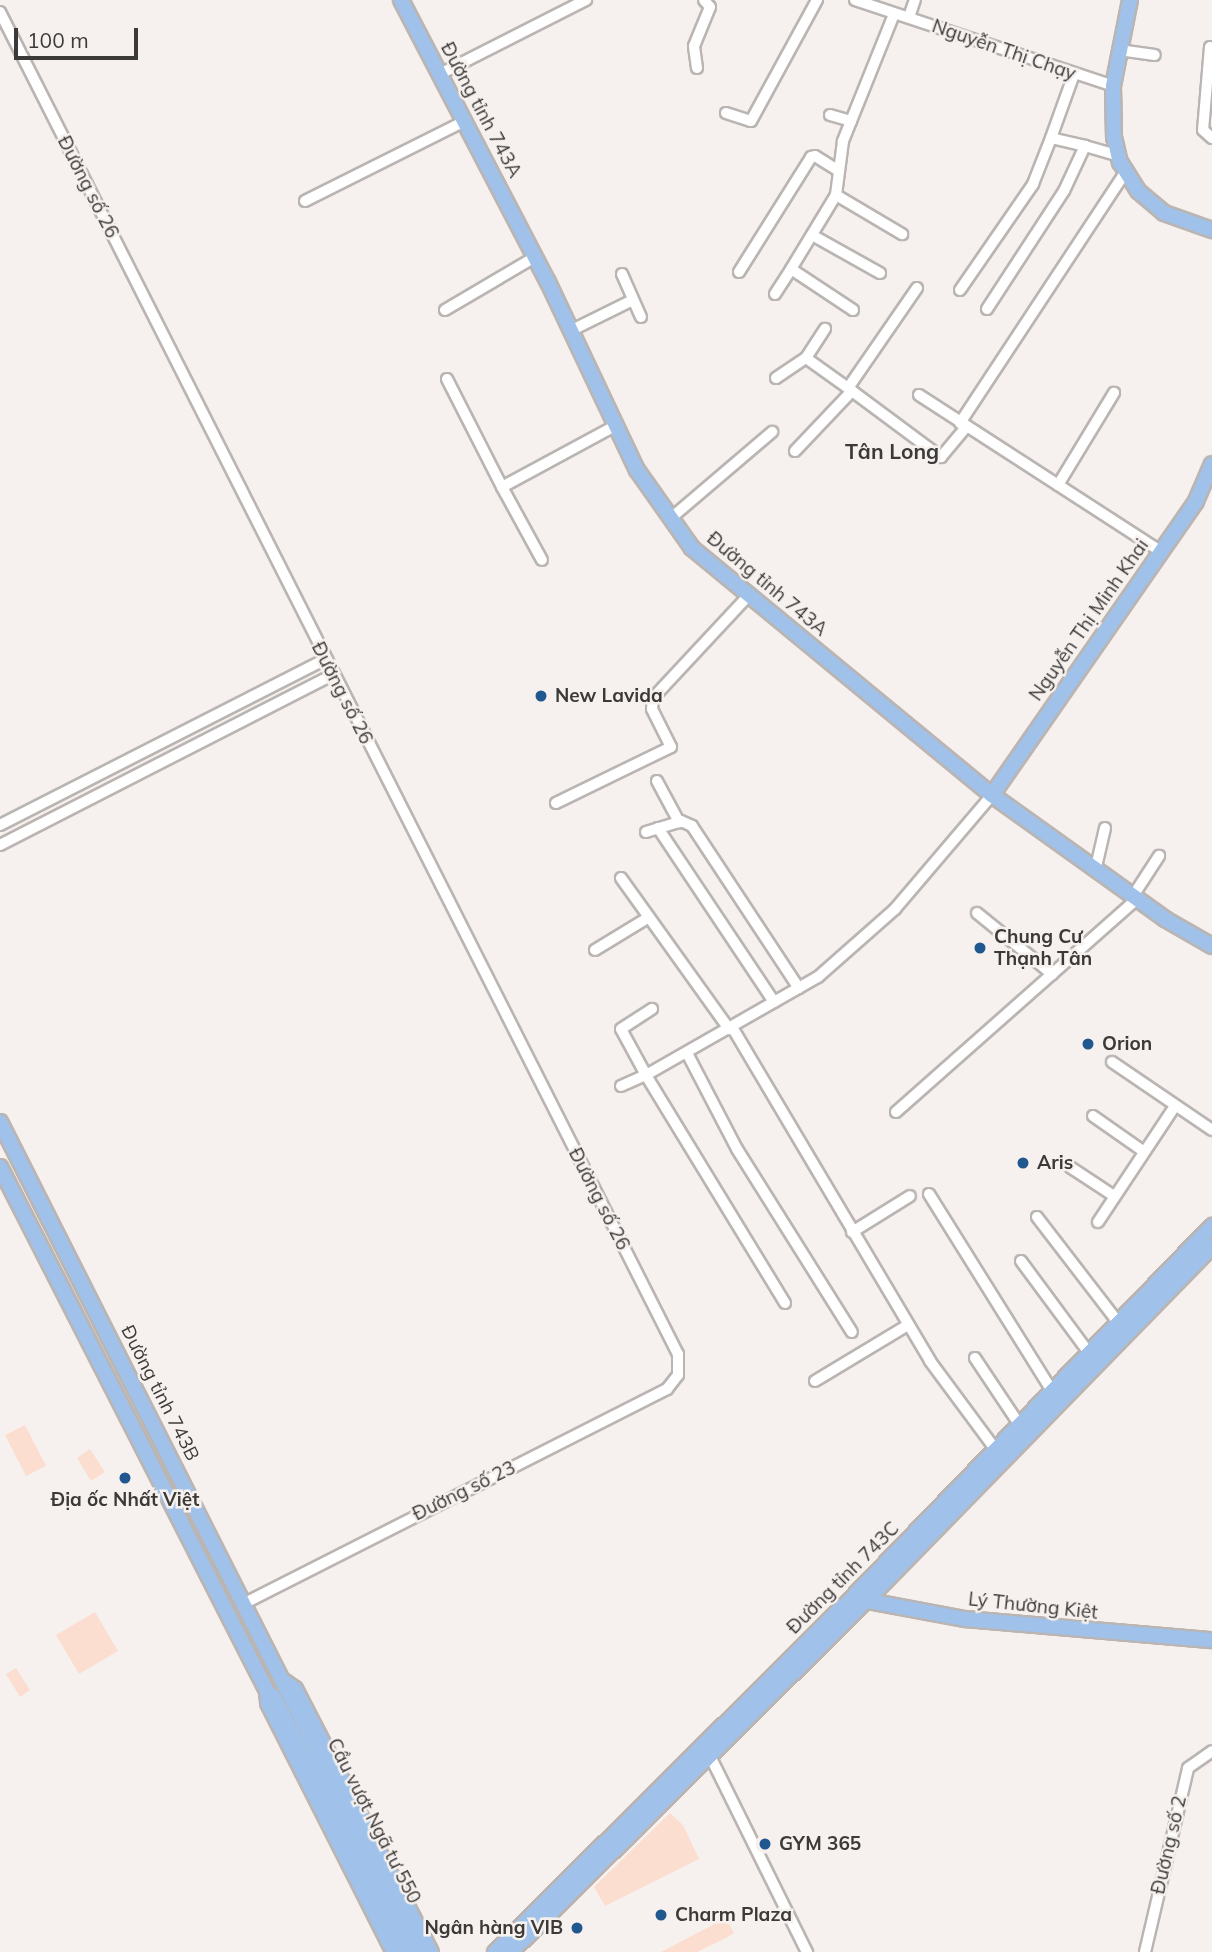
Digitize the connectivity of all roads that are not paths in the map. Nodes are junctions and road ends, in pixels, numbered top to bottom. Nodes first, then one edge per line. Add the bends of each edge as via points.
1 (401, 0) edge
2 (586, 0) edge
3 (817, 0) edge
4 (855, 0) edge
5 (915, 0) edge
6 (1130, 0) edge
7 (710, 2) edge
8 (0, 12) edge
9 (894, 13) junction
10 (909, 17) junction
11 (1210, 47) edge
12 (1119, 50) junction
13 (1155, 55) dead end
14 (697, 68) dead end
15 (440, 74) junction
16 (1074, 74) junction
17 (1113, 86) junction
18 (726, 113) dead end
19 (830, 115) dead end
20 (465, 121) junction
21 (851, 121) junction
22 (1051, 138) junction
23 (1212, 138) edge
24 (1085, 146) junction
25 (1117, 155) junction
26 (837, 170) junction
27 (1125, 173) junction
28 (836, 195) junction
29 (305, 201) dead end
30 (1212, 230) edge
31 (902, 234) dead end
32 (812, 235) junction
33 (536, 257) junction
34 (791, 270) junction
35 (739, 272) dead end
36 (880, 273) dead end
37 (622, 274) dead end
38 (917, 288) dead end
39 (960, 290) dead end
40 (775, 294) dead end
41 (633, 300) junction
42 (987, 309) dead end
43 (445, 310) dead end
44 (853, 310) dead end
45 (641, 317) dead end
46 (825, 329) dead end
47 (570, 331) junction
48 (806, 358) junction
49 (776, 378) dead end
50 (447, 379) dead end
51 (850, 390) junction
52 (1114, 393) dead end
53 (919, 395) dead end
54 (963, 425) junction
55 (615, 426) junction
56 (772, 432) dead end
57 (795, 451) dead end
58 (1212, 464) edge
59 (1058, 485) junction
60 (502, 487) junction
61 (671, 518) junction
62 (1162, 552) junction
63 (542, 560) dead end
64 (748, 596) junction
65 (324, 660) junction
66 (332, 675) junction
67 (108, 770) junction
68 (657, 781) dead end
69 (117, 784) junction
70 (992, 795) junction
71 (556, 803) dead end
72 (679, 821) junction
73 (0, 825) edge
74 (658, 828) junction
75 (1105, 828) dead end
76 (646, 832) dead end
77 (0, 845) edge
78 (1159, 856) dead end
79 (1096, 867) junction
80 (621, 878) dead end
81 (1135, 898) junction
82 (976, 913) dead end
83 (649, 917) junction
84 (1212, 946) edge
85 (595, 950) dead end
86 (1052, 974) junction
87 (799, 988) junction
88 (774, 1002) junction
89 (652, 1009) dead end
90 (731, 1028) junction
91 (687, 1053) junction
92 (1112, 1062) dead end
93 (646, 1075) junction
94 (621, 1086) dead end
95 (1175, 1106) junction
96 (896, 1112) dead end
97 (1093, 1116) dead end
98 (0, 1122) edge
99 (1212, 1130) edge
100 (1143, 1152) junction
101 (0, 1167) edge
102 (1070, 1167) dead end
103 (929, 1194) dead end
104 (909, 1196) dead end
105 (1114, 1196) junction
106 (1037, 1217) dead end
107 (1098, 1222) dead end
108 (1212, 1226) edge
109 (852, 1232) junction
110 (58, 1235) junction
111 (40, 1244) junction
112 (1212, 1246) edge
113 (1021, 1261) dead end
114 (785, 1303) dead end
115 (1118, 1322) junction
116 (908, 1325) junction
117 (852, 1332) dead end
118 (1089, 1353) junction
119 (975, 1358) dead end
120 (678, 1375) joint
121 (815, 1381) dead end
122 (1052, 1391) junction
123 (1019, 1424) junction
124 (995, 1449) junction
125 (852, 1598) junction
126 (867, 1600) junction
127 (246, 1603) junction
128 (1212, 1640) edge
129 (285, 1682) junction
130 (267, 1691) junction
131 (289, 1711) junction
132 (705, 1751) junction
133 (1212, 1751) edge
134 (566, 1890) junction
135 (394, 1952) edge
136 (406, 1952) edge
137 (419, 1952) edge
138 (431, 1952) edge
139 (495, 1952) edge
140 (511, 1952) edge
141 (807, 1952) edge
142 (1145, 1952) edge

1 - 15 main road, Đường tỉnh 743A
2 - 15 street
3 - 18 street via 751,121
4 - 9 street, Nguyễn Thị Chạy
5 - 10 street
6 - 12 main road
7 - 14 street via 694,46
8 - 65 street, Đường số 26
9 - 10 street, Nguyễn Thị Chạy
9 - 21 street
10 - 16 street, Nguyễn Thị Chạy
11 - 23 street via 1203,130
12 - 13 street
12 - 17 main road
15 - 20 main road, Đường tỉnh 743A
16 - 17 street, Nguyễn Thị Chạy
16 - 22 street
17 - 25 main road
19 - 21 street
20 - 29 street
20 - 33 main road, Đường tỉnh 743A
21 - 26 street
22 - 24 street
22 - 39 street via 1033,184
24 - 25 street
24 - 42 street via 1064,191
25 - 27 main road
26 - 28 street
26 - 35 street via 811,157
27 - 30 main road via 1164,213
27 - 54 street
28 - 31 street
28 - 32 street
32 - 34 street
32 - 36 street
33 - 43 street
33 - 47 main road, Đường tỉnh 743A
34 - 40 street
34 - 44 street
37 - 41 street
38 - 51 street
41 - 45 street
41 - 47 street
46 - 48 street
47 - 55 main road, Đường tỉnh 743A
48 - 49 street
48 - 51 street
50 - 60 street
51 - 54 street via 941,457
51 - 57 street
52 - 59 street
53 - 54 street
54 - 59 street
55 - 60 street
55 - 61 main road, Đường tỉnh 743A via 637,470
56 - 61 street
58 - 62 main road, Nguyễn Thị Minh Khai via 1196,501
59 - 62 street
60 - 63 street
61 - 64 main road, Đường tỉnh 743A via 692,548
62 - 70 main road, Nguyễn Thị Minh Khai
64 - 70 main road, Đường tỉnh 743A
64 - 71 street via 653,698 652,709 671,747
65 - 66 street, Đường số 26
65 - 67 street
66 - 69 street
66 - 120 street, Đường số 26 via 678,1354
67 - 69 street
67 - 73 street
68 - 72 street
69 - 77 street
70 - 79 main road, Đường tỉnh 743A
70 - 87 street via 895,909 818,977
72 - 74 street
72 - 87 street via 692,826
74 - 76 street
74 - 88 street
75 - 79 street
78 - 81 street
79 - 81 main road, Đường tỉnh 743A
80 - 83 street
81 - 84 main road, Đường tỉnh 743A
81 - 86 street
82 - 86 street
83 - 85 street
83 - 90 street
86 - 96 street
87 - 88 street
88 - 90 street
89 - 93 street via 621,1028
90 - 91 street
90 - 109 street
91 - 93 street
91 - 117 street via 737,1149
92 - 95 street
93 - 94 street
93 - 114 street
95 - 99 street
95 - 100 street
97 - 100 street
98 - 110 main road, Đường tỉnh 743B
100 - 105 street
101 - 111 main road, Đường tỉnh 743B
102 - 105 street
103 - 122 street
104 - 109 street
105 - 107 street
106 - 115 street
108 - 115 main road, Đường tỉnh 743C
109 - 116 street
110 - 111 main road
110 - 127 main road, Đường tỉnh 743B
111 - 130 main road, Đường tỉnh 743B
112 - 126 main road, Đường tỉnh 743C
113 - 118 street
115 - 118 main road, Đường tỉnh 743C
116 - 121 street
116 - 124 street
118 - 122 main road, Đường tỉnh 743C
119 - 123 street
120 - 127 street, Đường số 23 via 667,1389
122 - 123 main road, Đường tỉnh 743C
123 - 124 main road, Đường tỉnh 743C
124 - 125 main road, Đường tỉnh 743C
125 - 126 main road, Lý Thường Kiệt
125 - 132 main road, Đường tỉnh 743C
126 - 128 main road, Lý Thường Kiệt via 965,1619
126 - 132 main road, Đường tỉnh 743C
127 - 129 main road, Đường tỉnh 743B
129 - 131 main road, Đường tỉnh 743B
129 - 138 main road, Đường tỉnh 743B via 295,1689
130 - 131 main road, Đường tỉnh 743B
130 - 135 main road, Đường tỉnh 743B via 268,1703
131 - 136 main road, Cầu vượt Ngã tư 550
131 - 137 main road, Cầu vượt Ngã tư 550
132 - 134 main road, Đường tỉnh 743C
132 - 141 street
133 - 142 street, Đường số 2 via 1188,1768
134 - 139 main road, Đường tỉnh 743C
134 - 140 main road, Đường tỉnh 743C

